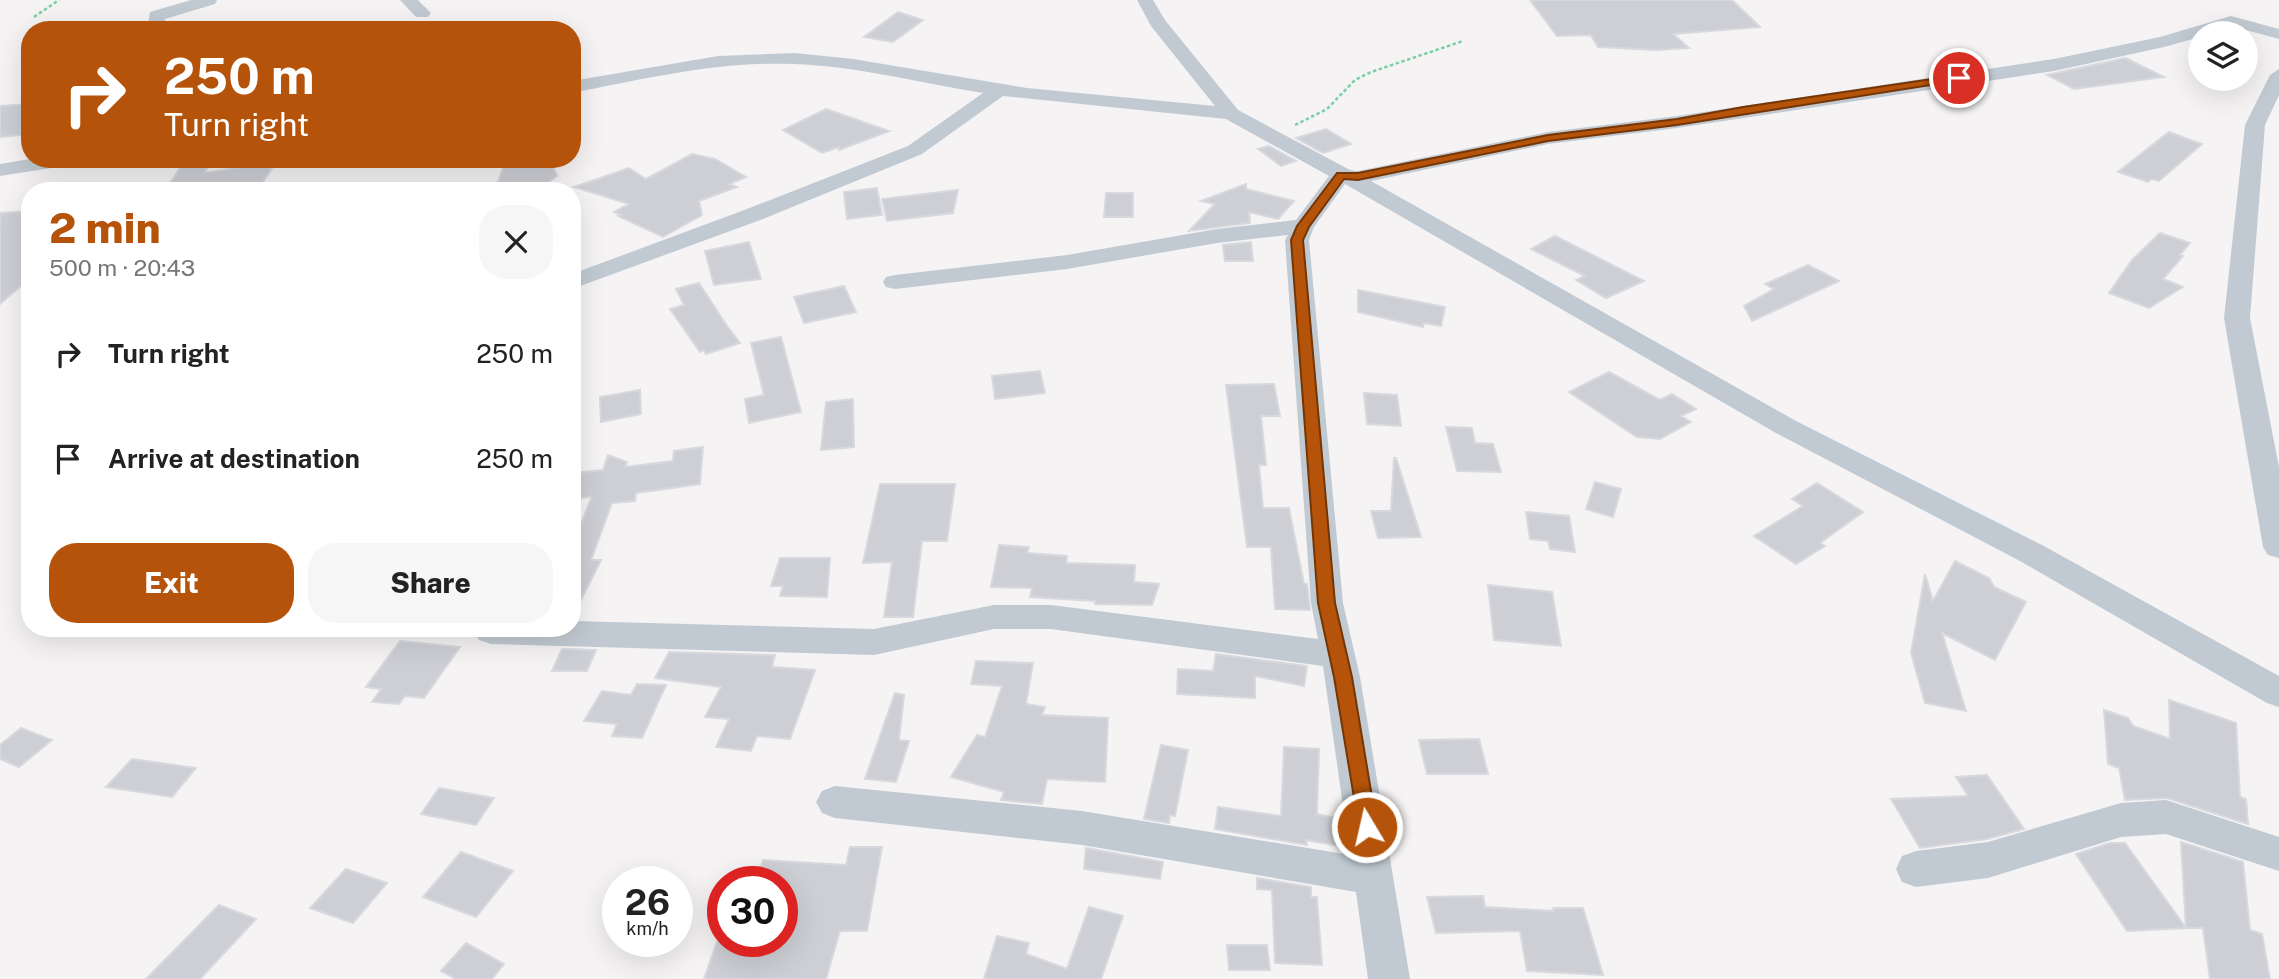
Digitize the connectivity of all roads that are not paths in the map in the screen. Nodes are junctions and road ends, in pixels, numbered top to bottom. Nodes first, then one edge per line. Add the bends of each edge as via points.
1 (209, 0) edge
2 (408, 0) edge
3 (1145, 0) edge
4 (422, 13) dead end
5 (156, 21) edge
6 (2279, 34) edge
7 (2279, 75) edge
8 (581, 85) edge
9 (1000, 90) junction
10 (2273, 102) edge
11 (1231, 114) junction
12 (21, 167) edge
13 (0, 170) edge
14 (1341, 175) junction
15 (1303, 226) junction
16 (581, 279) edge
17 (895, 282) dead end
18 (2266, 409) edge
19 (2279, 547) edge
20 (581, 634) edge
21 (1338, 656) junction
22 (2279, 693) edge
23 (835, 802) dead end
24 (2279, 853) edge
25 (1916, 869) dead end
26 (1375, 877) junction
27 (1389, 979) edge

1 - 5 street via 156,16
2 - 4 street
3 - 11 street via 1157,23
6 - 14 street via 2231,21 2164,42 2054,65 1548,138 1358,177
7 - 10 street
8 - 9 street via 685,65 769,57
9 - 11 street
9 - 16 street via 915,150
10 - 18 street via 2255,125 2236,318
11 - 14 street
12 - 13 street
14 - 15 street
14 - 22 street via 1786,427 2031,553
15 - 17 street via 1067,262
15 - 21 street via 1297,240 1326,603
18 - 19 street
20 - 21 street via 874,642 994,617 1051,617
21 - 26 street
23 - 26 street via 1082,828
24 - 25 street via 2166,817 2121,820 1988,860
26 - 27 street

